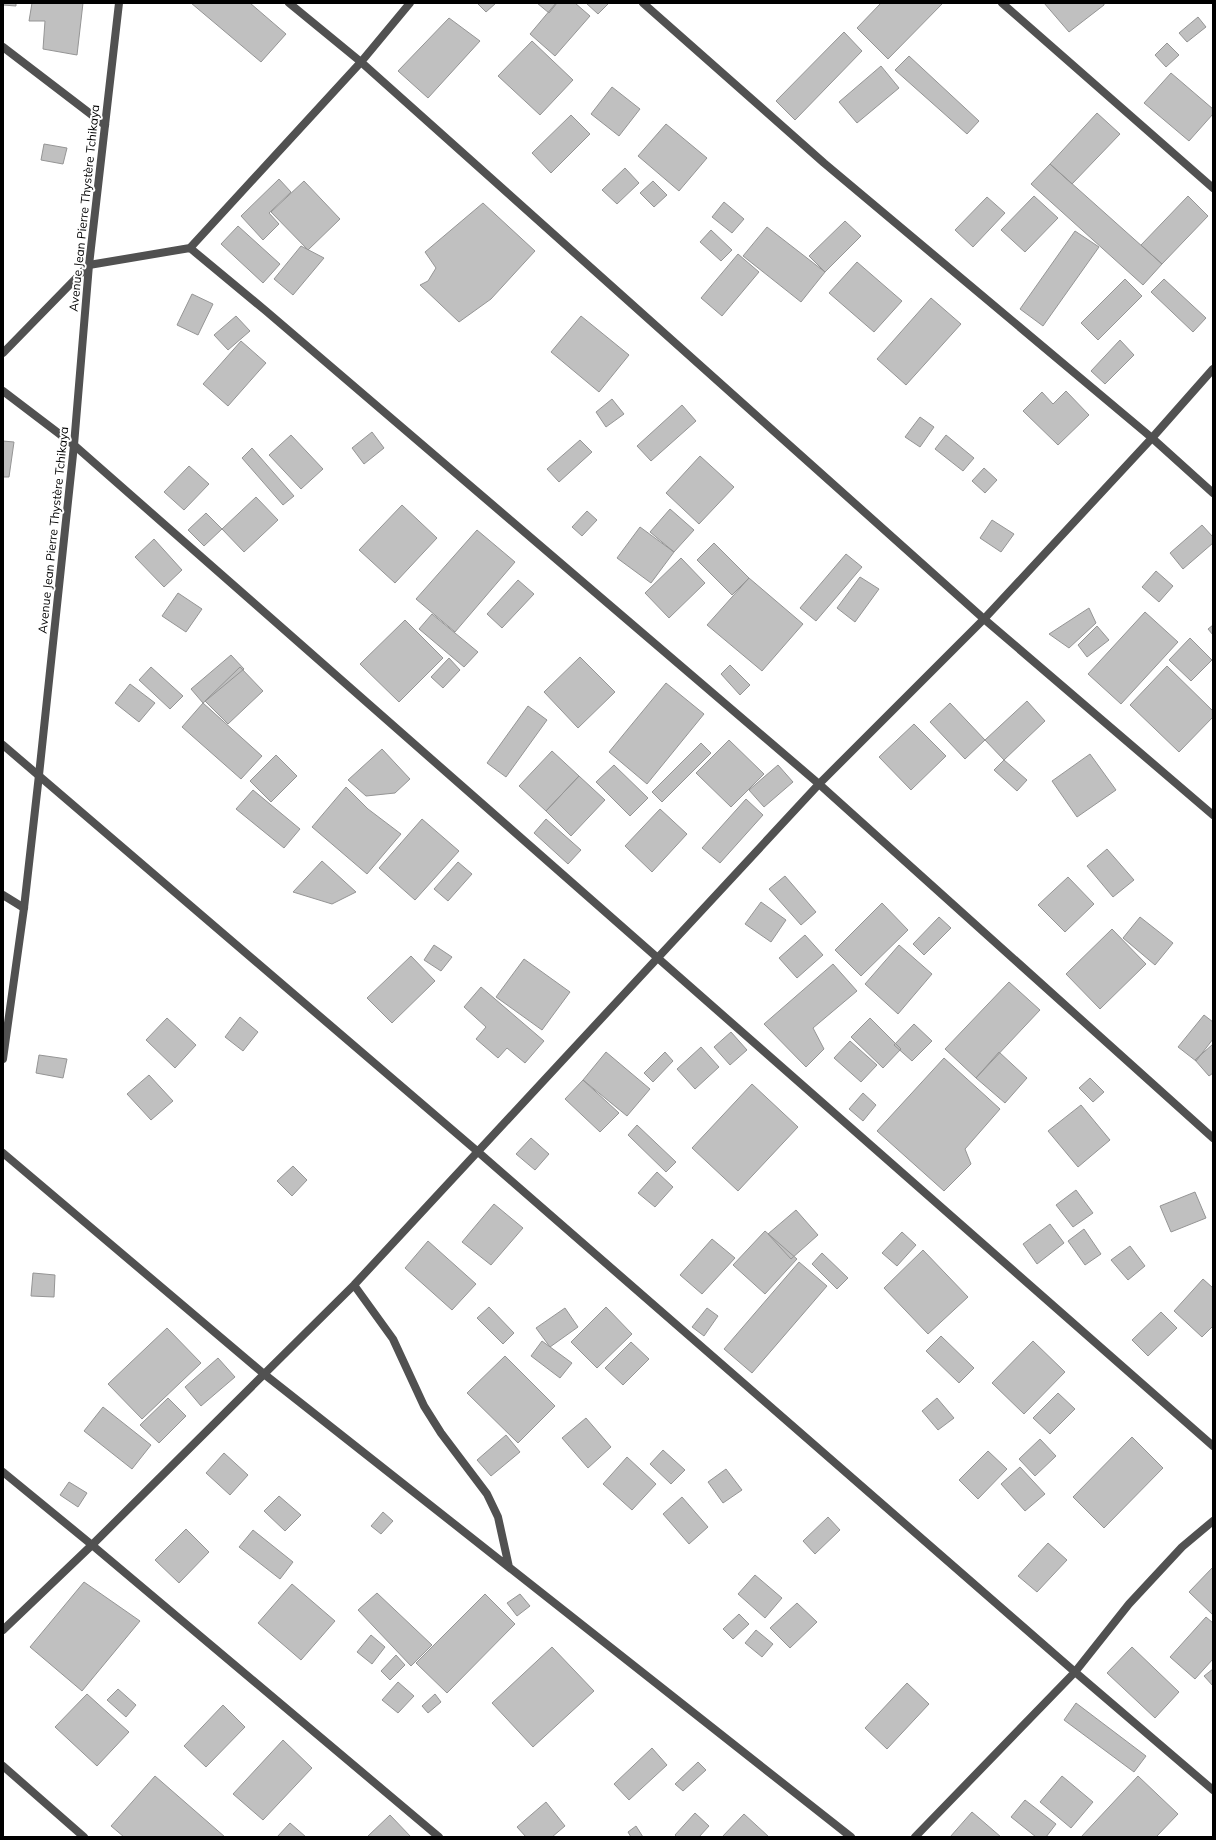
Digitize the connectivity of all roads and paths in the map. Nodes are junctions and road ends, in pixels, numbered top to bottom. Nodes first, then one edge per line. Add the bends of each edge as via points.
1 (119, 3) edge
2 (289, 3) edge
3 (410, 3) edge
4 (643, 3) edge
5 (1002, 3) edge
6 (3, 47) edge
7 (361, 62) junction
8 (105, 125) junction
9 (1213, 188) edge
10 (190, 248) junction
11 (89, 265) junction
12 (3, 353) edge
13 (1213, 369) edge
14 (3, 391) edge
15 (1152, 438) junction
16 (74, 445) junction
17 (1213, 493) edge
18 (984, 618) junction
19 (3, 746) edge
20 (39, 775) junction
21 (819, 784) junction
22 (1213, 815) edge
23 (3, 895) edge
24 (24, 908) junction
25 (657, 959) junction
26 (3, 1059) edge
27 (1213, 1138) edge
28 (477, 1151) junction
29 (3, 1153) edge
30 (354, 1285) junction
31 (264, 1374) junction
32 (1213, 1446) edge
33 (3, 1472) edge
34 (1213, 1521) edge
35 (92, 1545) junction
36 (509, 1567) junction
37 (3, 1630) edge
38 (1075, 1672) junction
39 (3, 1766) edge
40 (1213, 1790) edge
41 (84, 1837) edge
42 (439, 1837) edge
43 (851, 1837) edge
44 (915, 1837) edge

1 - 8 street, Avenue Jean Pierre Thystère Tchikaya
2 - 7 street
3 - 7 street
4 - 15 street via 824,163
5 - 9 street
6 - 8 street
7 - 10 street
7 - 18 street
8 - 11 street, Avenue Jean Pierre Thystère Tchikaya
10 - 11 street
10 - 21 street
11 - 12 street
11 - 16 street, Avenue Jean Pierre Thystère Tchikaya
13 - 15 street
14 - 16 street
15 - 17 street
15 - 18 street
16 - 20 street, Avenue Jean Pierre Thystère Tchikaya
16 - 25 street
18 - 21 street
18 - 22 street
19 - 20 street
20 - 24 street, Avenue Jean Pierre Thystère Tchikaya
20 - 28 street
21 - 25 street
21 - 27 street
23 - 24 street
24 - 26 street, Avenue Jean Pierre Thystère Tchikaya
25 - 28 street
25 - 32 street
28 - 30 street
28 - 38 street
29 - 31 street
30 - 31 street
30 - 36 street via 393,1339 424,1406 486,1494 498,1517
31 - 35 street
31 - 36 street
33 - 35 street
34 - 38 street via 1182,1547 1128,1604
35 - 37 street
35 - 42 street
36 - 43 street
38 - 40 street
38 - 44 street
39 - 41 street

